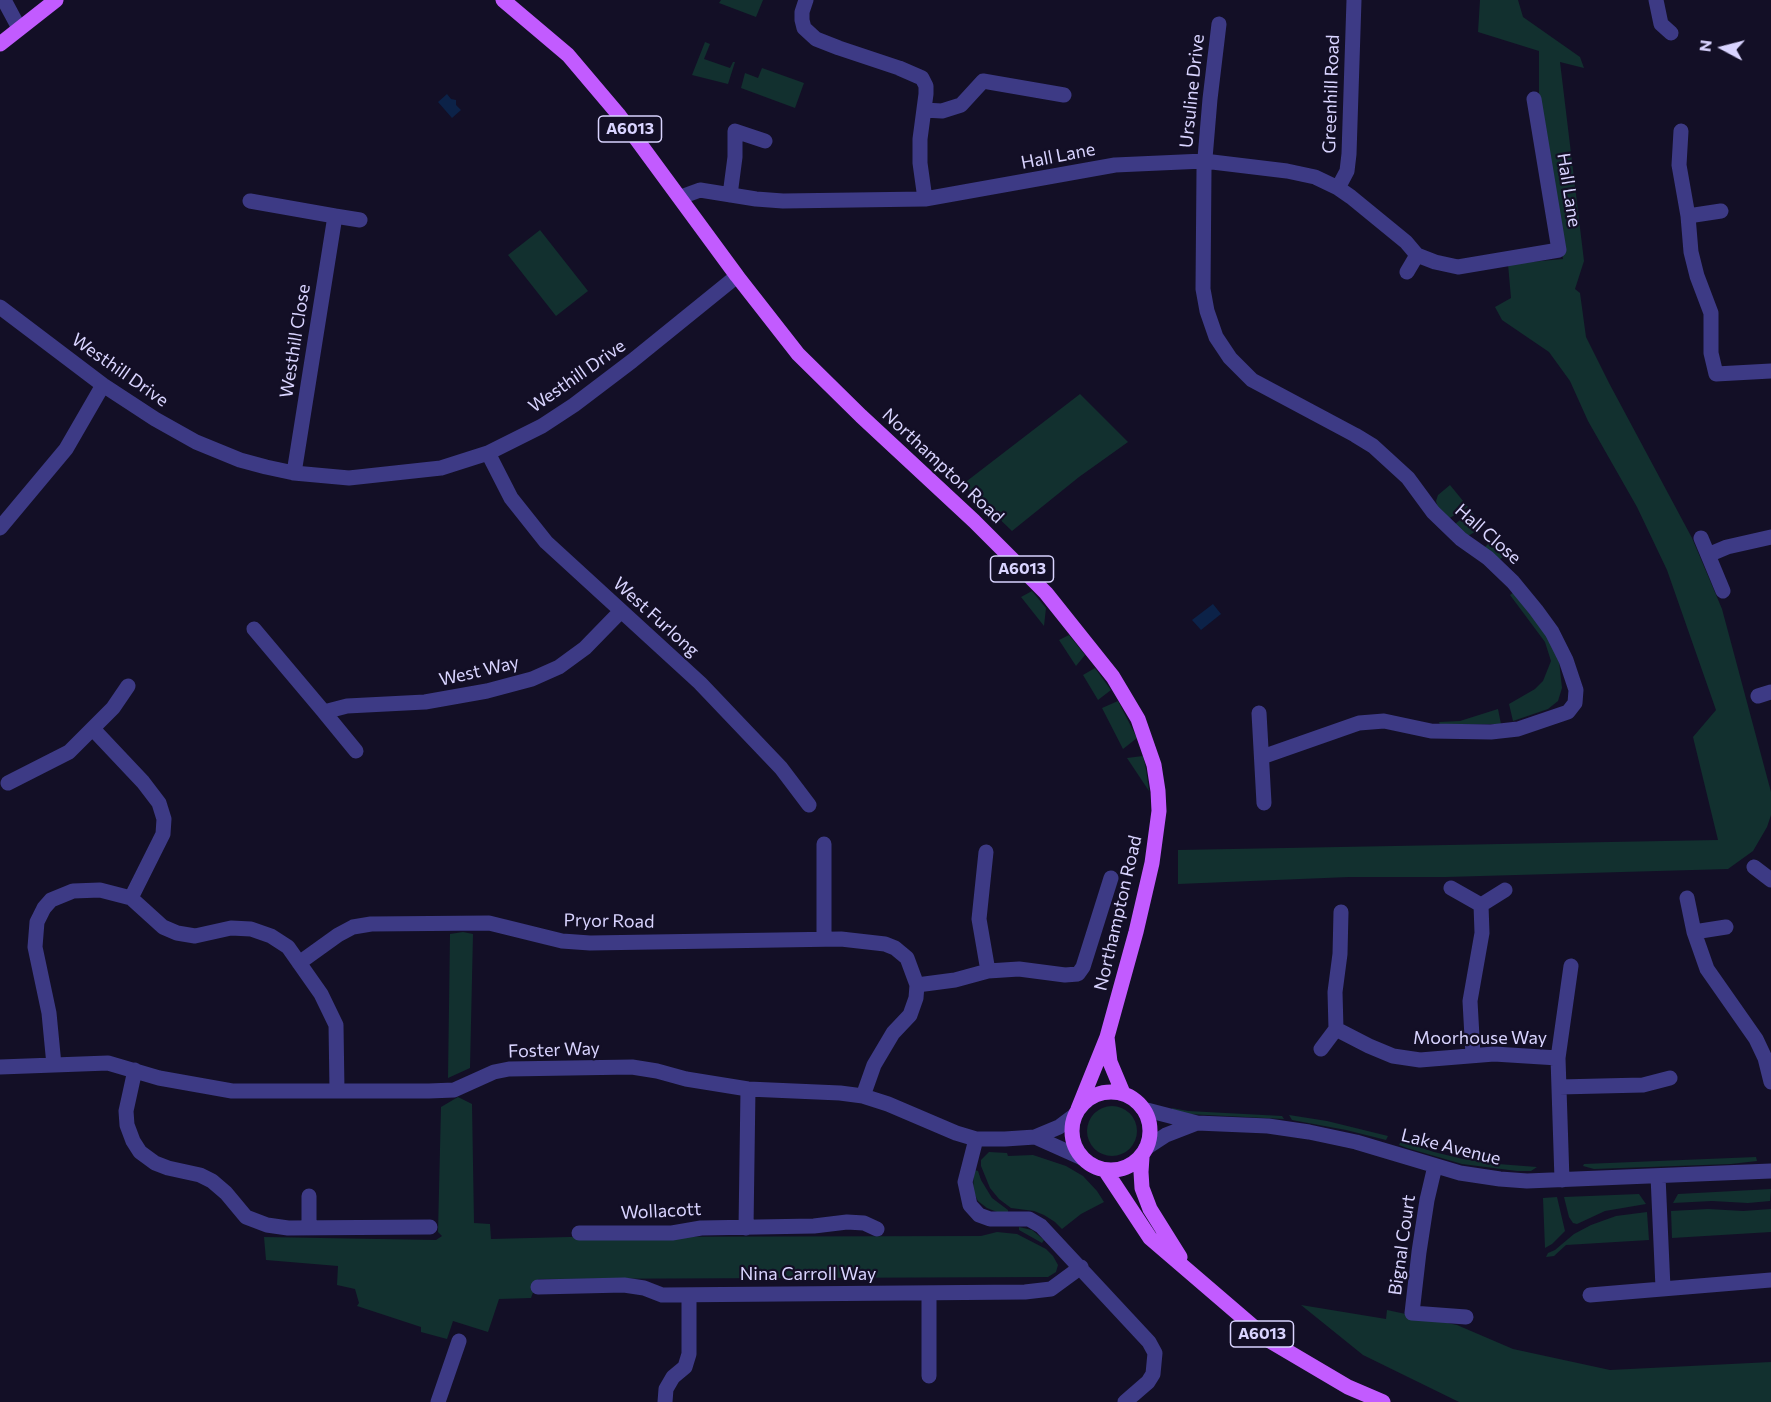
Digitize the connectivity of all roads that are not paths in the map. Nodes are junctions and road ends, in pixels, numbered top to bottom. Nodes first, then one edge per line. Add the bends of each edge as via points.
1 (4, 0) edge
2 (56, 0) edge
3 (503, 0) edge
4 (806, 0) edge
5 (1354, 0) edge
6 (1656, 0) edge
7 (1219, 24) dead end
8 (19, 28) junction
9 (1671, 33) dead end
10 (0, 44) edge
11 (1064, 95) dead end
12 (1534, 99) dead end
13 (924, 110) junction
14 (1681, 131) dead end
15 (765, 141) dead end
16 (1204, 161) junction
17 (1338, 188) junction
18 (730, 195) junction
19 (681, 197) junction
20 (924, 199) junction
21 (250, 201) dead end
22 (1720, 211) dead end
23 (336, 216) junction
24 (1688, 216) junction
25 (360, 220) dead end
26 (1417, 255) junction
27 (1407, 272) dead end
28 (737, 276) junction
29 (0, 307) edge
30 (1771, 371) edge
31 (103, 385) junction
32 (488, 453) junction
33 (294, 473) junction
34 (0, 528) edge
35 (1771, 537) edge
36 (1701, 538) dead end
37 (1708, 555) junction
38 (1723, 591) dead end
39 (621, 612) junction
40 (254, 629) dead end
41 (128, 686) dead end
42 (324, 712) junction
43 (1259, 713) dead end
44 (93, 729) junction
45 (356, 751) dead end
46 (1262, 757) junction
47 (8, 783) dead end
48 (1264, 803) dead end
49 (809, 805) dead end
50 (824, 844) dead end
51 (986, 852) dead end
52 (1754, 867) dead end
53 (1111, 878) dead end
54 (1771, 880) edge
55 (1451, 888) dead end
56 (1505, 890) dead end
57 (131, 898) junction
58 (1687, 898) dead end
59 (1481, 905) junction
60 (1341, 912) dead end
61 (1726, 927) dead end
62 (1694, 932) junction
63 (824, 939) junction
64 (299, 963) junction
65 (1571, 966) dead end
66 (988, 971) junction
67 (917, 985) junction
68 (1336, 1029) junction
69 (1107, 1037) junction
70 (1321, 1049) dead end
71 (1473, 1055) junction
72 (1558, 1058) junction
73 (54, 1065) junction
74 (0, 1067) edge
75 (135, 1070) junction
76 (1770, 1074) edge
77 (1670, 1078) dead end
78 (1559, 1088) junction
79 (748, 1089) junction
80 (337, 1090) junction
81 (1123, 1094) junction
82 (863, 1096) junction
83 (1143, 1109) junction
84 (1076, 1112) junction
85 (1197, 1123) junction
86 (1035, 1137) junction
87 (976, 1138) junction
88 (1144, 1152) junction
89 (1082, 1158) junction
90 (1435, 1166) junction
91 (1105, 1170) junction
92 (1771, 1171) edge
93 (1658, 1176) junction
94 (1562, 1180) junction
95 (309, 1196) dead end
96 (309, 1227) junction
97 (430, 1227) dead end
98 (746, 1228) junction
99 (877, 1229) dead end
100 (579, 1233) dead end
101 (1080, 1267) junction
102 (1186, 1268) junction
103 (1771, 1280) edge
104 (538, 1287) dead end
105 (1663, 1288) junction
106 (929, 1293) junction
107 (688, 1295) junction
108 (1590, 1295) dead end
109 (1466, 1317) dead end
110 (459, 1341) dead end
111 (929, 1376) dead end
112 (438, 1402) edge
113 (665, 1402) edge
114 (1125, 1402) edge
115 (1383, 1402) edge

1 - 8 street
2 - 8 main road
3 - 19 main road, Northampton Road / A6013 via 568,55
4 - 13 street via 802,12 804,28 816,39 922,78 926,86
5 - 17 street, Greenhill Road via 1350,154
6 - 9 street via 1661,24
7 - 16 street, Ursuline Drive
8 - 10 main road
11 - 13 street via 982,81 961,105 942,111
12 - 26 street, Hall Lane via 1559,250 1458,267
13 - 20 street via 920,151
14 - 24 street via 1679,165
15 - 18 street via 735,131
16 - 17 street, Hall Lane via 1287,171 1315,177
16 - 20 street, Hall Lane via 1115,165
16 - 46 street, Hall Close via 1203,289 1216,337 1230,358 1252,380 1356,435 1392,462 1433,512 1513,582 1552,633 1576,690 1575,703 1568,712 1518,729 1431,731 1383,721 1359,723
17 - 26 street, Hall Lane
18 - 19 street, Hall Lane via 700,190
18 - 20 street, Hall Lane via 783,201
19 - 28 main road, Northampton Road / A6013
21 - 23 street
22 - 24 street
23 - 25 street
23 - 33 street, Westhill Close
24 - 30 street via 1691,252 1711,313 1711,353 1716,374
26 - 27 street
28 - 32 street, Westhill Drive via 574,405
28 - 69 main road, Northampton Road / A6013 via 798,354 1046,593 1113,677 1138,719 1154,765 1158,791 1156,837 1136,932
29 - 31 street, Westhill Drive
31 - 33 street, Westhill Drive via 196,442 240,460
31 - 34 street via 66,449
32 - 33 street, Westhill Drive via 441,468 394,474 349,478
32 - 39 street, West Furlong via 527,520
35 - 37 street
36 - 37 street
37 - 38 street
39 - 42 street, West Way via 585,648 559,667 532,679 424,702 346,706
39 - 49 street, West Furlong via 700,683 781,768
40 - 42 street
41 - 44 street
42 - 45 street
43 - 46 street
44 - 47 street via 69,752
44 - 57 street via 143,782 159,803 164,819 163,834
46 - 48 street
50 - 63 street
51 - 66 street via 979,919
52 - 54 street
53 - 66 street via 1078,974 1019,969
55 - 59 street
56 - 59 street
57 - 64 street via 163,927 177,933 195,936 231,928 251,929 288,948
57 - 73 street via 100,890 73,891 51,900 37,922 34,947 49,1013
58 - 62 street
59 - 71 street via 1482,933 1470,1001
60 - 68 street
61 - 62 street
62 - 76 street via 1707,969 1747,1023
63 - 64 street, Pryor Road via 590,943 562,941 489,923 371,924 338,935
63 - 67 street, Pryor Road via 870,941 895,948 907,958
64 - 80 street via 321,994 336,1025
65 - 72 street, Moorhouse Way
66 - 67 street
67 - 82 street via 910,1015 893,1033 874,1065
68 - 70 street
68 - 71 street, Moorhouse Way via 1393,1056 1429,1059
69 - 81 main road, Northampton Road / A6013 via 1110,1062
69 - 84 main road, Northampton Road / A6013
71 - 72 street, Moorhouse Way
72 - 78 street, Moorhouse Way
73 - 74 street, Foster Way
73 - 75 street, Foster Way via 108,1063
75 - 80 street, Foster Way via 232,1091
75 - 96 street via 126,1118 140,1152 165,1167 213,1181 246,1217 255,1221 267,1226
77 - 78 street via 1643,1085
78 - 94 street, Moorhouse Way
79 - 80 street, Foster Way via 632,1067 509,1069 447,1090
79 - 82 street, Foster Way
79 - 98 street
81 - 83 main road
81 - 84 main road via 1098,1094
82 - 87 street, Foster Way
83 - 85 street
83 - 88 main road, A6013 via 1150,1134
84 - 86 street, Foster Way via 1059,1128
84 - 89 main road, A6013 via 1072,1139
85 - 88 street via 1167,1135
85 - 90 street, Lake Avenue via 1309,1132
86 - 87 street, Foster Way
86 - 89 street, Foster Way
87 - 101 street via 965,1182 970,1204 979,1215 990,1219 1029,1219 1055,1239
88 - 91 main road via 1121,1169
88 - 102 main road, A6013 via 1142,1188 1150,1209
89 - 91 main road, A6013
90 - 94 street, Lake Avenue via 1500,1179
90 - 109 street, Bignal Court via 1412,1313
91 - 102 main road, A6013 via 1150,1238
92 - 93 street, Lake Avenue
93 - 94 street, Lake Avenue
93 - 105 street
95 - 96 street
96 - 97 street
98 - 99 street, Wollacott via 847,1222
98 - 100 street, Wollacott
101 - 106 street, Nina Carroll Way via 1051,1289
101 - 114 street via 1155,1353 1153,1374
102 - 115 main road, A6013 via 1270,1341 1348,1387
103 - 105 street
104 - 107 street, Nina Carroll Way via 624,1285 662,1295
105 - 108 street
106 - 107 street, Nina Carroll Way
106 - 111 street
107 - 113 street via 689,1354 685,1366 666,1389
110 - 112 street

